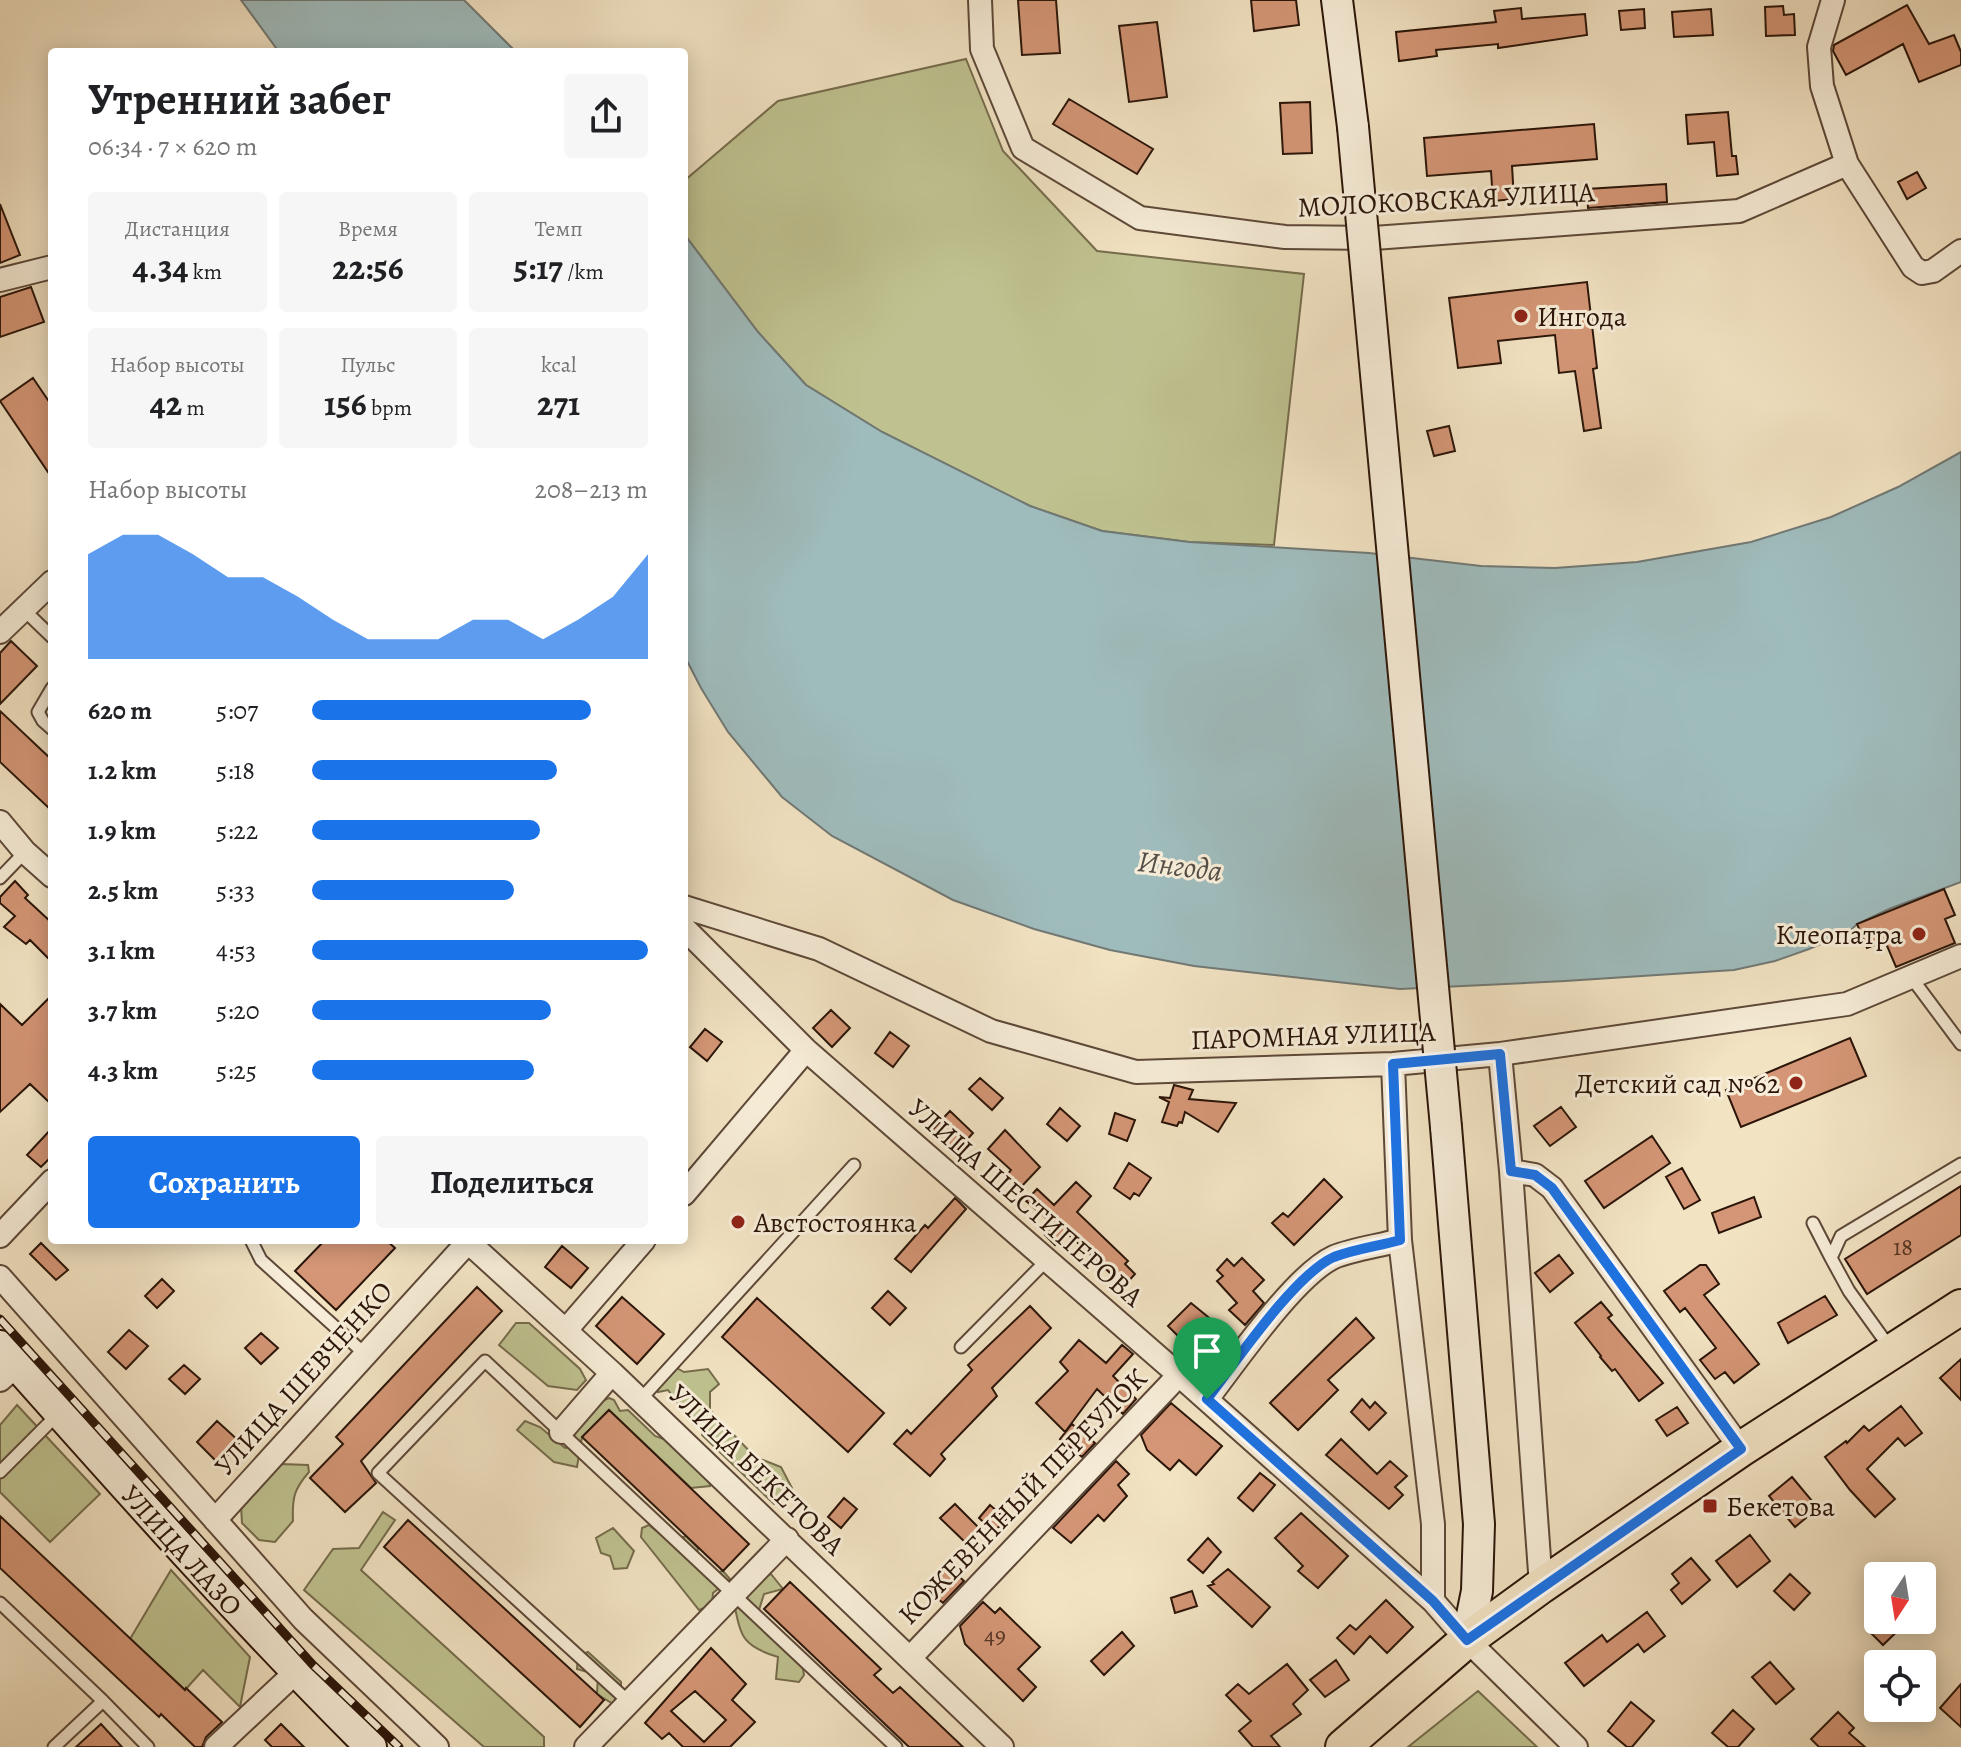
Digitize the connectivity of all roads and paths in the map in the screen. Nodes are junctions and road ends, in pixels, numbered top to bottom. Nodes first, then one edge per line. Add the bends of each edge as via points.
1 (980, 0) edge
2 (1337, 0) edge
3 (1833, 0) edge
4 (1847, 164) junction
5 (1961, 251) edge
6 (48, 268) edge
7 (0, 280) edge
8 (48, 586) edge
9 (24, 610) junction
10 (0, 632) edge
11 (48, 633) edge
12 (48, 695) edge
13 (48, 725) edge
14 (0, 822) edge
15 (25, 852) junction
16 (48, 870) edge
17 (0, 878) edge
18 (688, 908) edge
19 (688, 932) edge
20 (1961, 956) edge
21 (1911, 977) junction
22 (1961, 1044) edge
23 (806, 1050) junction
24 (1500, 1054) junction
25 (1393, 1064) junction
26 (1961, 1164) edge
27 (854, 1165) dead end
28 (1511, 1171) junction
29 (688, 1183) edge
30 (48, 1185) edge
31 (1813, 1223) dead end
32 (0, 1236) edge
33 (1400, 1240) junction
34 (253, 1244) edge
35 (464, 1244) edge
36 (470, 1244) edge
37 (641, 1244) edge
38 (1831, 1258) junction
39 (1046, 1261) junction
40 (0, 1277) edge
41 (1961, 1307) edge
42 (566, 1330) junction
43 (961, 1347) dead end
44 (1893, 1351) junction
45 (366, 1355) junction
46 (6, 1364) edge
47 (612, 1373) junction
48 (1179, 1375) junction
49 (1207, 1399) junction
50 (640, 1400) junction
51 (59, 1413) junction
52 (561, 1432) junction
53 (1741, 1449) junction
54 (0, 1472) edge
55 (215, 1520) junction
56 (787, 1539) junction
57 (1541, 1586) junction
58 (734, 1595) junction
59 (1433, 1601) junction
60 (0, 1603) edge
61 (1467, 1640) junction
62 (910, 1658) junction
63 (296, 1672) junction
64 (103, 1701) junction
65 (629, 1702) junction
66 (54, 1747) edge
67 (148, 1747) edge
68 (216, 1747) edge
69 (371, 1747) edge
70 (437, 1747) edge
71 (586, 1747) edge
72 (896, 1747) edge
73 (1002, 1747) edge
74 (1343, 1747) edge
75 (1576, 1747) edge

1 - 4 street, МОЛОКОВСКАЯ УЛИЦА via 982,49 1023,148 1140,218 1285,237 1374,238 1739,211
2 - 61 street, bridge via 1353,127 1479,1524 1477,1591
3 - 4 street via 1819,47 1822,86
4 - 5 street via 1913,267 1922,273 1933,271
6 - 7 street
8 - 9 street
9 - 10 street
9 - 11 lane
12 - 13 lane via 38,712
14 - 15 street
15 - 16 street
15 - 17 lane
18 - 25 street, ПАРОМНАЯ УЛИЦА via 819,949 991,1031 1136,1072
19 - 23 street, УЛИЦА ШЕСТИПЕРОВА
20 - 21 street, ПАРОМНАЯ УЛИЦА
21 - 22 lane
21 - 24 street, ПАРОМНАЯ УЛИЦА via 1847,1004
23 - 29 street
23 - 39 street, УЛИЦА ШЕСТИПЕРОВА
24 - 25 street, ПАРОМНАЯ УЛИЦА
24 - 28 street
25 - 33 street
26 - 38 lane via 1841,1236
27 - 50 lane
28 - 53 street via 1535,1175 1552,1188
28 - 57 street
30 - 32 street
31 - 38 lane
33 - 49 street via 1334,1257 1309,1273
33 - 59 street via 1433,1524
34 - 45 lane via 261,1260
35 - 45 street, УЛИЦА ШЕВЧЕНКО
36 - 42 street, УЛИЦА БЕКЕТОВА
37 - 42 street
38 - 44 lane
39 - 43 lane
39 - 48 street, УЛИЦА ШЕСТИПЕРОВА
40 - 55 street
41 - 44 main road
42 - 47 street, УЛИЦА БЕКЕТОВА
44 - 53 main road
45 - 55 street, УЛИЦА ШЕВЧЕНКО
46 - 51 street, УЛИЦА ЛАЗО
47 - 50 street, УЛИЦА БЕКЕТОВА
47 - 52 street
48 - 49 street, УЛИЦА ШЕСТИПЕРОВА
48 - 62 street, КОЖЕВЕННЫЙ ПЕРЕУЛОК
49 - 59 street, УЛИЦА ШЕСТИПЕРОВА
50 - 56 street, УЛИЦА БЕКЕТОВА
51 - 54 lane
51 - 63 street, УЛИЦА ЛАЗО
52 - 58 lane
52 - 65 lane via 485,1361 378,1473
53 - 57 main road
55 - 70 street via 303,1619
56 - 58 street
56 - 62 street, УЛИЦА БЕКЕТОВА
57 - 61 main road
58 - 65 street
58 - 72 lane
59 - 61 street, УЛИЦА ШЕСТИПЕРОВА
60 - 64 lane
61 - 74 main road
61 - 75 street, УЛИЦА ШЕСТИПЕРОВА
62 - 73 street, УЛИЦА БЕКЕТОВА
63 - 68 street
63 - 69 street, УЛИЦА ЛАЗО
64 - 66 lane
64 - 67 lane
65 - 71 street

